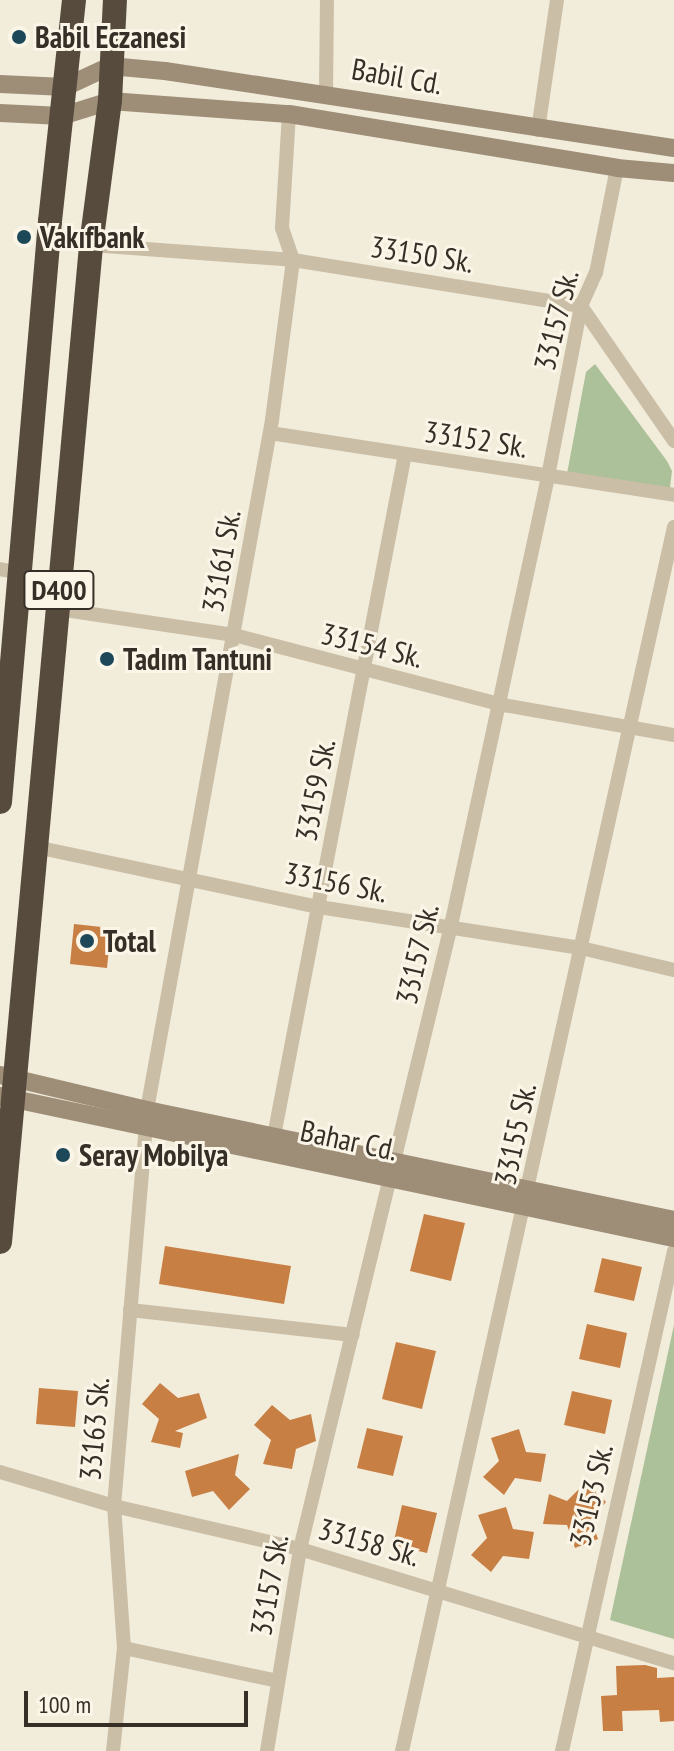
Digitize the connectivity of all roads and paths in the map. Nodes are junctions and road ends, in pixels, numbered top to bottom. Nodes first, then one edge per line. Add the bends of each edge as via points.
1 (74, 0) edge
2 (115, 0) edge
3 (327, 0) edge
4 (557, 0) edge
5 (110, 66) junction
6 (0, 84) edge
7 (65, 87) junction
8 (326, 92) junction
9 (110, 101) junction
10 (0, 113) edge
11 (289, 114) junction
12 (62, 116) junction
13 (538, 130) junction
14 (674, 148) edge
15 (617, 168) junction
16 (674, 173) edge
17 (91, 245) junction
18 (293, 260) junction
19 (581, 306) junction
20 (270, 433) junction
21 (674, 441) edge
22 (405, 454) junction
23 (548, 476) junction
24 (674, 495) edge
25 (674, 527) edge
26 (10, 571) edge
27 (58, 609) junction
28 (234, 635) junction
29 (364, 671) junction
30 (498, 704) junction
31 (631, 726) junction
32 (674, 735) edge
33 (0, 802) edge
34 (36, 847) junction
35 (187, 878) junction
36 (319, 907) junction
37 (450, 930) junction
38 (581, 948) junction
39 (674, 970) edge
40 (7, 1087) edge
41 (146, 1118) junction
42 (274, 1136) junction
43 (394, 1170) junction
44 (528, 1199) junction
45 (674, 1220) edge
46 (674, 1238) edge
47 (0, 1242) edge
48 (673, 1256) edge
49 (130, 1310) junction
50 (353, 1335) junction
51 (0, 1472) edge
52 (114, 1506) junction
53 (300, 1549) junction
54 (439, 1589) junction
55 (586, 1634) junction
56 (124, 1648) junction
57 (674, 1663) edge
58 (278, 1681) junction
59 (113, 1751) edge
60 (267, 1751) edge
61 (402, 1751) edge
62 (562, 1751) edge

1 - 7 highway, D400
2 - 5 highway, D400
3 - 8 street
4 - 13 street
5 - 7 street
5 - 8 street, Babil Cd.
5 - 9 highway, D400
6 - 7 street
7 - 12 highway, D400
8 - 13 street, Babil Cd.
9 - 11 street, Babil Cd.
9 - 12 street
9 - 17 highway, D400
10 - 12 street
11 - 15 street, Babil Cd.
11 - 18 street, 33161 Sk. via 282,228
12 - 26 highway, D400
13 - 14 street, Babil Cd.
15 - 16 street, Babil Cd.
15 - 19 street, 33157 Sk. via 596,273
17 - 18 street, 33150 Sk.
17 - 27 highway, D400
18 - 19 street, 33150 Sk.
18 - 20 street, 33161 Sk.
19 - 21 street
19 - 23 street, 33157 Sk.
20 - 22 street, 33152 Sk.
20 - 28 street, 33161 Sk.
22 - 23 street, 33152 Sk.
22 - 29 street, 33159 Sk.
23 - 24 street, 33152 Sk.
23 - 30 street, 33157 Sk.
25 - 31 street, 33155 Sk.
26 - 33 highway, D400
27 - 28 street, 33154 Sk.
27 - 34 highway, D400
28 - 29 street, 33154 Sk.
28 - 35 street, 33161 Sk.
29 - 30 street, 33154 Sk.
29 - 36 street, 33159 Sk.
30 - 31 street, 33154 Sk.
30 - 37 street, 33157 Sk.
31 - 32 street, 33154 Sk.
31 - 38 street, 33155 Sk.
34 - 35 street, 33156 Sk.
34 - 40 highway, D400
35 - 36 street, 33156 Sk.
35 - 41 street, 33161 Sk.
36 - 37 street, 33156 Sk.
36 - 42 street, 33159 Sk.
37 - 38 street, 33156 Sk.
37 - 43 street, 33157 Sk.
38 - 39 street, 33156 Sk.
38 - 44 street, 33155 Sk.
40 - 41 street, Bahar Cd.
40 - 47 highway, D400
41 - 42 street, Bahar Cd.
41 - 43 street, Bahar Cd.
41 - 49 street, 33163 Sk.
42 - 43 street, Bahar Cd.
43 - 44 street, Bahar Cd.
43 - 50 street, 33157 Sk.
44 - 45 street, Bahar Cd.
44 - 46 street, Bahar Cd.
44 - 54 street, 33155 Sk.
48 - 55 street, 33153 Sk.
49 - 50 street
49 - 52 street, 33163 Sk.
50 - 53 street, 33157 Sk.
51 - 52 street, 33158 Sk.
52 - 53 street, 33158 Sk.
52 - 56 street, 33163 Sk.
53 - 54 street, 33158 Sk.
53 - 58 street, 33157 Sk.
54 - 55 street, 33158 Sk.
54 - 61 street, 33155 Sk.
55 - 57 street, 33158 Sk.
55 - 62 street, 33153 Sk.
56 - 58 street
56 - 59 street, 33163 Sk.
58 - 60 street, 33157 Sk.

